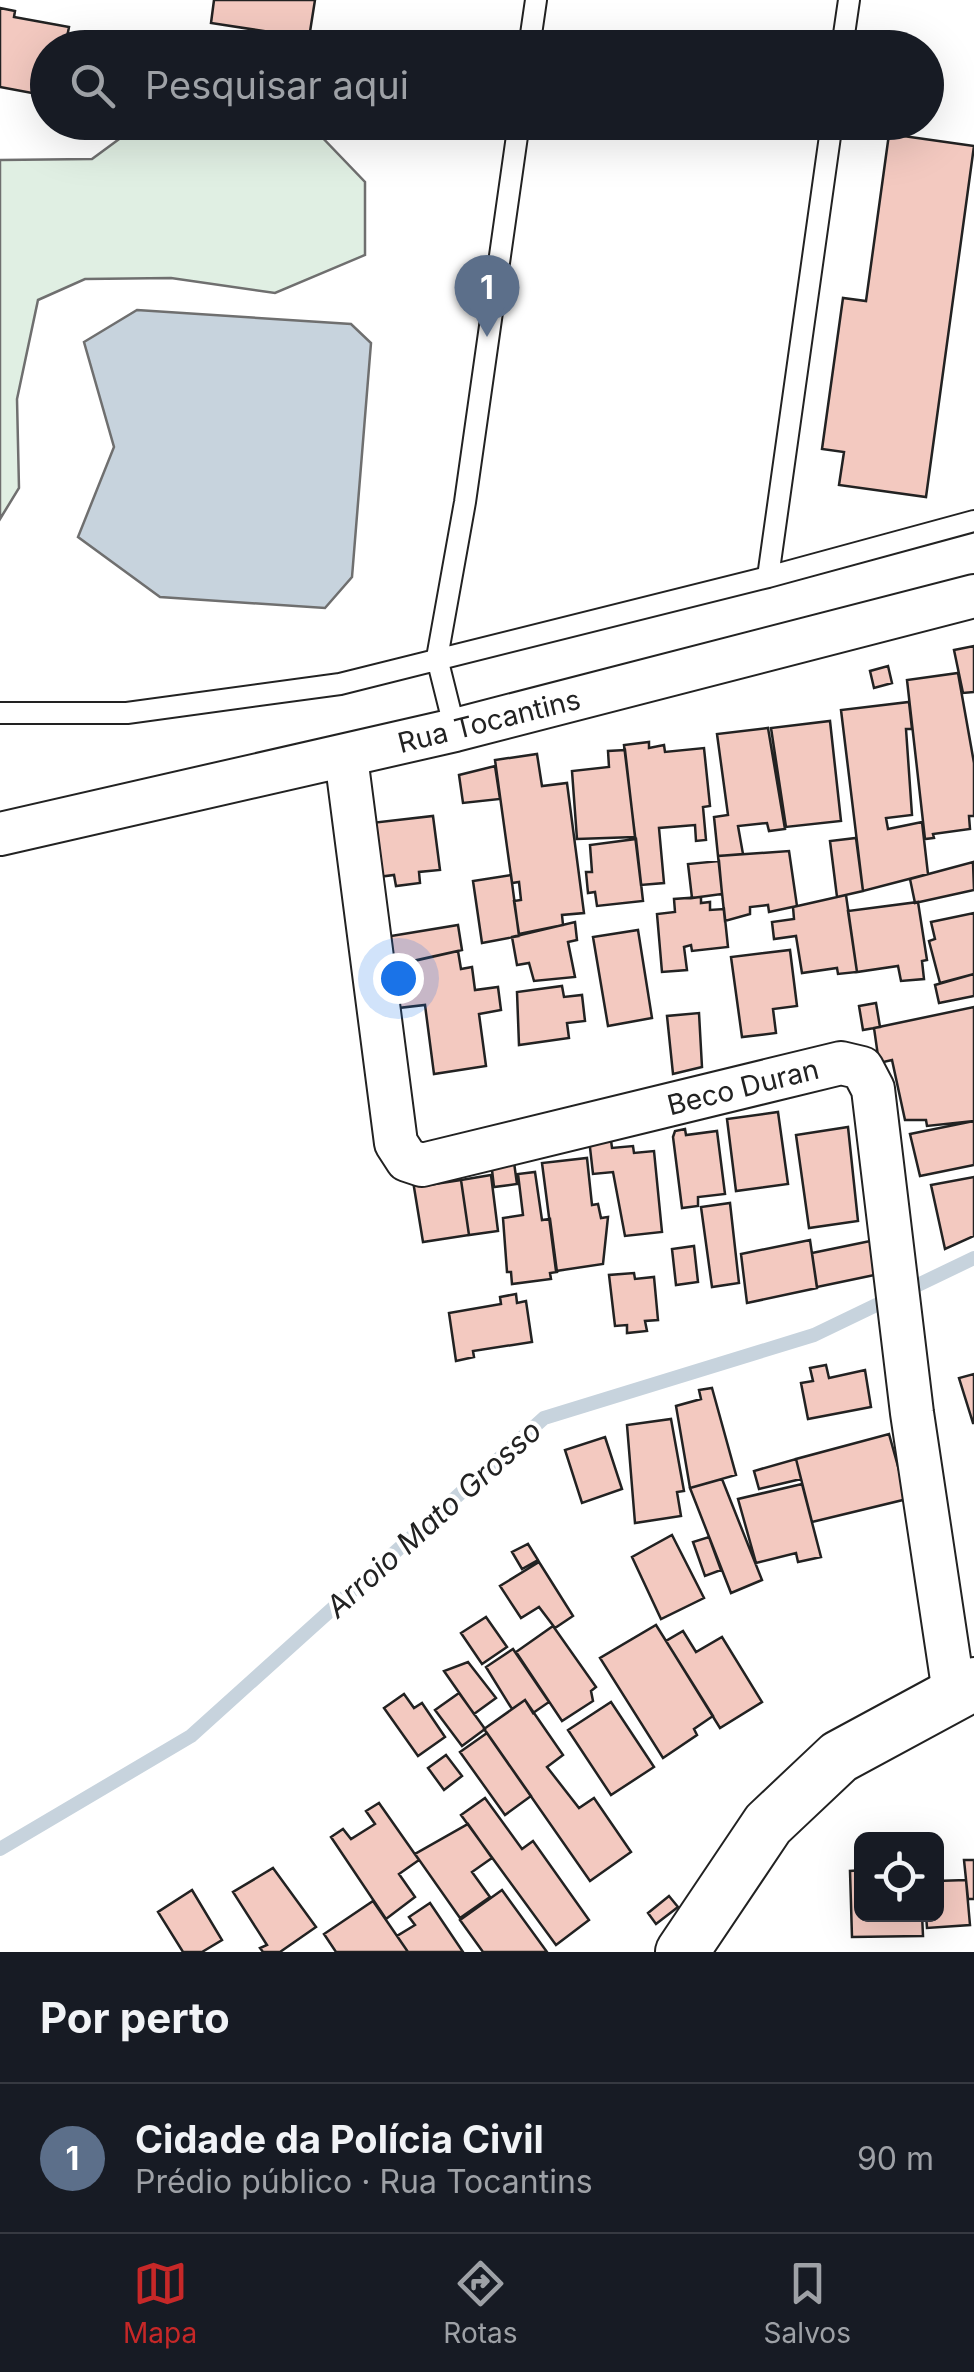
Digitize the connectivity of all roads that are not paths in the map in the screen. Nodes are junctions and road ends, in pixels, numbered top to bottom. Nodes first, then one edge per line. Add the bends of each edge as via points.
1 (536, 0) edge
2 (849, 0) edge
3 (532, 30) edge
4 (845, 30) edge
5 (516, 140) edge
6 (829, 140) edge
7 (974, 521) edge
8 (768, 576) junction
9 (974, 596) edge
10 (437, 658) junction
11 (0, 713) edge
12 (456, 730) junction
13 (346, 757) junction
14 (0, 834) edge
15 (964, 1688) edge
16 (682, 1952) edge

1 - 3 lane
2 - 4 lane
5 - 10 lane
6 - 8 lane
7 - 8 lane
8 - 10 lane
9 - 12 street, Rua Tocantins
10 - 11 lane via 340,684 127,714
10 - 12 lane
12 - 13 street, Rua Tocantins
13 - 14 street, Rua Tocantins
13 - 15 street, Beco Duran via 396,1143 407,1160 422,1165 841,1063 862,1068 872,1089 906,1346
15 - 16 street via 839,1757 768,1824

